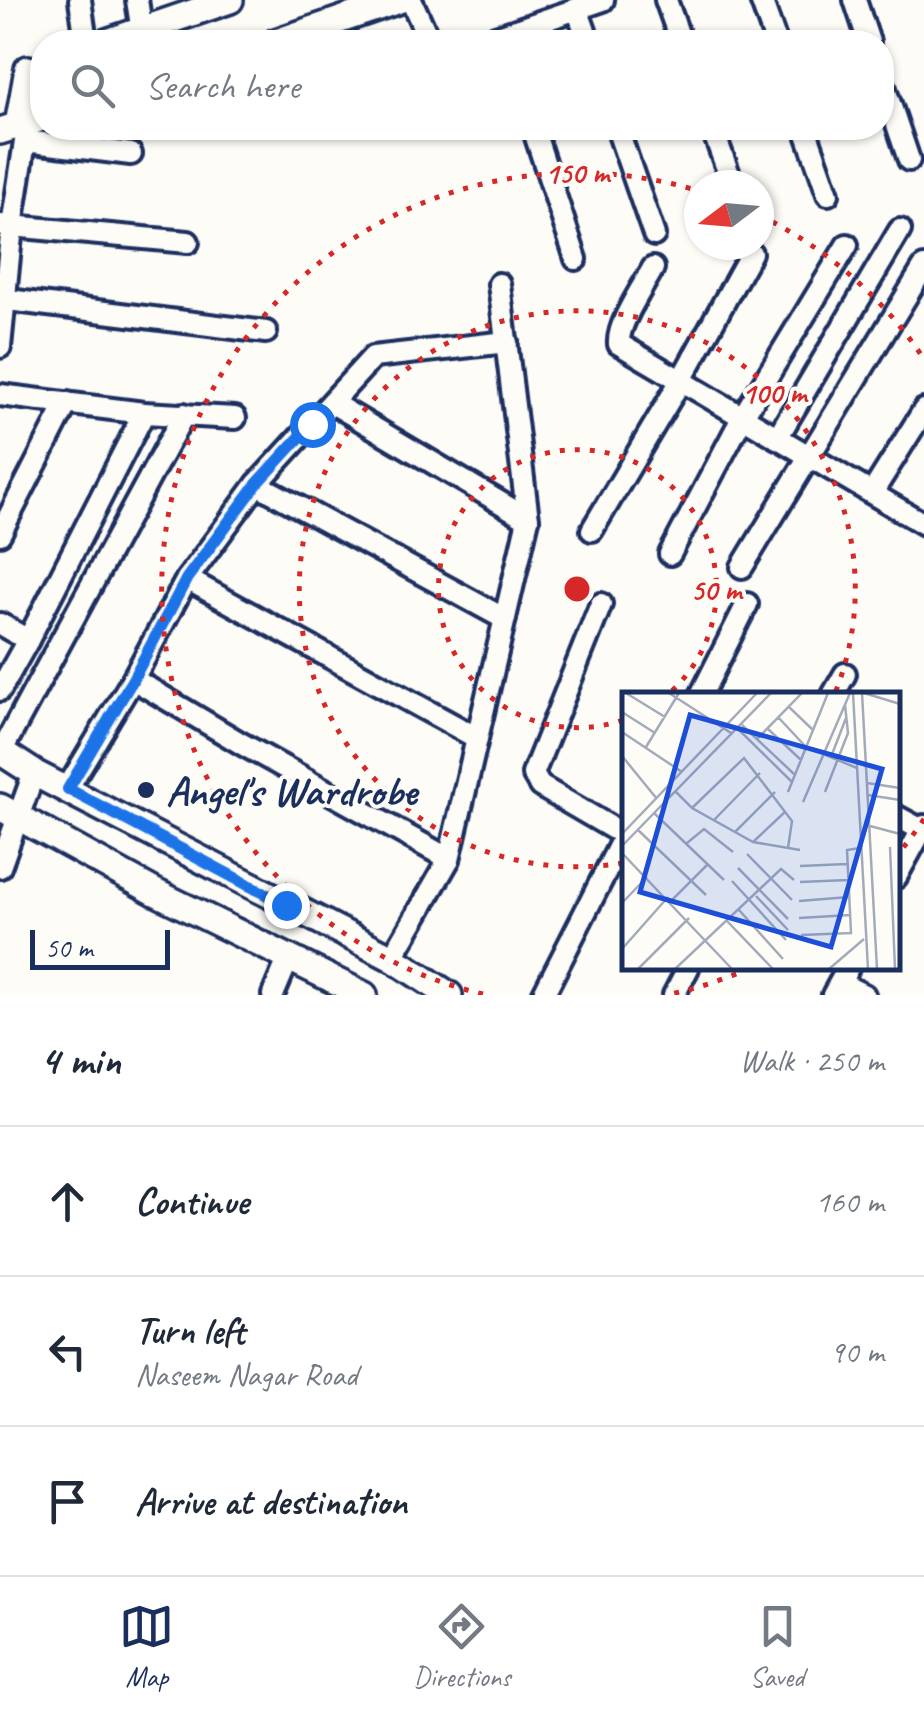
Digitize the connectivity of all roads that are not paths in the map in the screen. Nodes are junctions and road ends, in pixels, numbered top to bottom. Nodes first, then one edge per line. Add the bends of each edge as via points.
1 (80, 0) edge
2 (138, 0) edge
3 (230, 0) edge
4 (400, 0) edge
5 (411, 0) edge
6 (603, 0) edge
7 (666, 0) edge
8 (761, 0) edge
9 (855, 0) edge
10 (577, 9) junction
11 (84, 30) edge
12 (142, 30) edge
13 (148, 30) edge
14 (311, 30) edge
15 (425, 30) edge
16 (525, 30) edge
17 (584, 30) edge
18 (677, 30) edge
19 (772, 30) edge
20 (865, 30) edge
21 (30, 69) edge
22 (0, 79) edge
23 (30, 92) edge
24 (894, 117) edge
25 (23, 127) edge
26 (75, 140) edge
27 (536, 140) edge
28 (621, 140) edge
29 (716, 140) edge
30 (809, 140) edge
31 (131, 154) dead end
32 (908, 160) dead end
33 (727, 170) edge
34 (828, 194) dead end
35 (6, 225) edge
36 (900, 230) dead end
37 (654, 235) dead end
38 (188, 242) dead end
39 (847, 245) dead end
40 (576, 259) dead end
41 (748, 260) edge
42 (5, 261) edge
43 (924, 266) edge
44 (654, 268) dead end
45 (499, 284) dead end
46 (3, 300) edge
47 (266, 332) dead end
48 (507, 342) junction
49 (0, 347) edge
50 (680, 382) junction
51 (0, 395) edge
52 (67, 403) junction
53 (332, 404) junction
54 (924, 410) edge
55 (144, 413) junction
56 (184, 414) junction
57 (235, 418) dead end
58 (742, 418) junction
59 (777, 438) junction
60 (809, 457) junction
61 (257, 484) junction
62 (872, 493) junction
63 (528, 518) junction
64 (924, 524) edge
65 (592, 530) dead end
66 (0, 534) edge
67 (670, 554) dead end
68 (742, 566) dead end
69 (187, 578) junction
70 (601, 604) dead end
71 (747, 604) dead end
72 (504, 619) junction
73 (0, 624) edge
74 (28, 640) junction
75 (845, 674) dead end
76 (133, 679) junction
77 (0, 690) edge
78 (703, 692) edge
79 (834, 692) edge
80 (477, 738) junction
81 (0, 752) edge
82 (34, 773) junction
83 (68, 789) junction
84 (8, 812) edge
85 (899, 817) edge
86 (923, 828) edge
87 (622, 834) edge
88 (622, 839) edge
89 (916, 857) edge
90 (448, 859) junction
91 (0, 868) edge
92 (288, 957) junction
93 (392, 958) junction
94 (687, 970) edge
95 (840, 982) edge
96 (274, 995) edge
97 (364, 995) edge
98 (449, 995) edge
99 (544, 995) edge
100 (674, 995) edge
101 (864, 995) edge

1 - 11 street
2 - 12 street
3 - 13 main road
4 - 14 main road
5 - 15 street
6 - 10 street
7 - 18 street
8 - 19 street
9 - 20 street
10 - 16 street
10 - 17 street
21 - 22 main road
23 - 25 main road
24 - 32 street
25 - 35 street
26 - 31 street
27 - 40 street
28 - 37 street
29 - 33 street
30 - 34 street
35 - 38 street
35 - 42 street
36 - 59 street
39 - 58 street
41 - 50 street
42 - 46 street
43 - 60 street
44 - 50 street via 617,338
45 - 48 street
46 - 47 street
46 - 49 street
48 - 53 street via 373,357
48 - 63 street
50 - 58 street
50 - 65 street
51 - 52 street
52 - 55 street
52 - 66 street
53 - 61 street
53 - 63 street
54 - 62 street
55 - 56 street
55 - 74 street
56 - 57 street
56 - 81 street
58 - 59 street
58 - 67 street
59 - 60 street
60 - 62 street
60 - 68 street
61 - 69 street
61 - 72 street
62 - 64 street
63 - 72 street
69 - 76 street
69 - 80 street
70 - 87 street via 534,774 540,786
71 - 78 street
72 - 80 street
73 - 74 street
74 - 77 street
75 - 79 street
76 - 83 street
76 - 90 street
80 - 90 street
81 - 82 main road
82 - 83 main road
82 - 84 street
83 - 93 main road
84 - 91 street
84 - 92 main road
85 - 86 street
86 - 89 street
88 - 99 street
90 - 93 street
92 - 96 street
92 - 97 main road
93 - 98 main road
94 - 100 street
95 - 101 street

